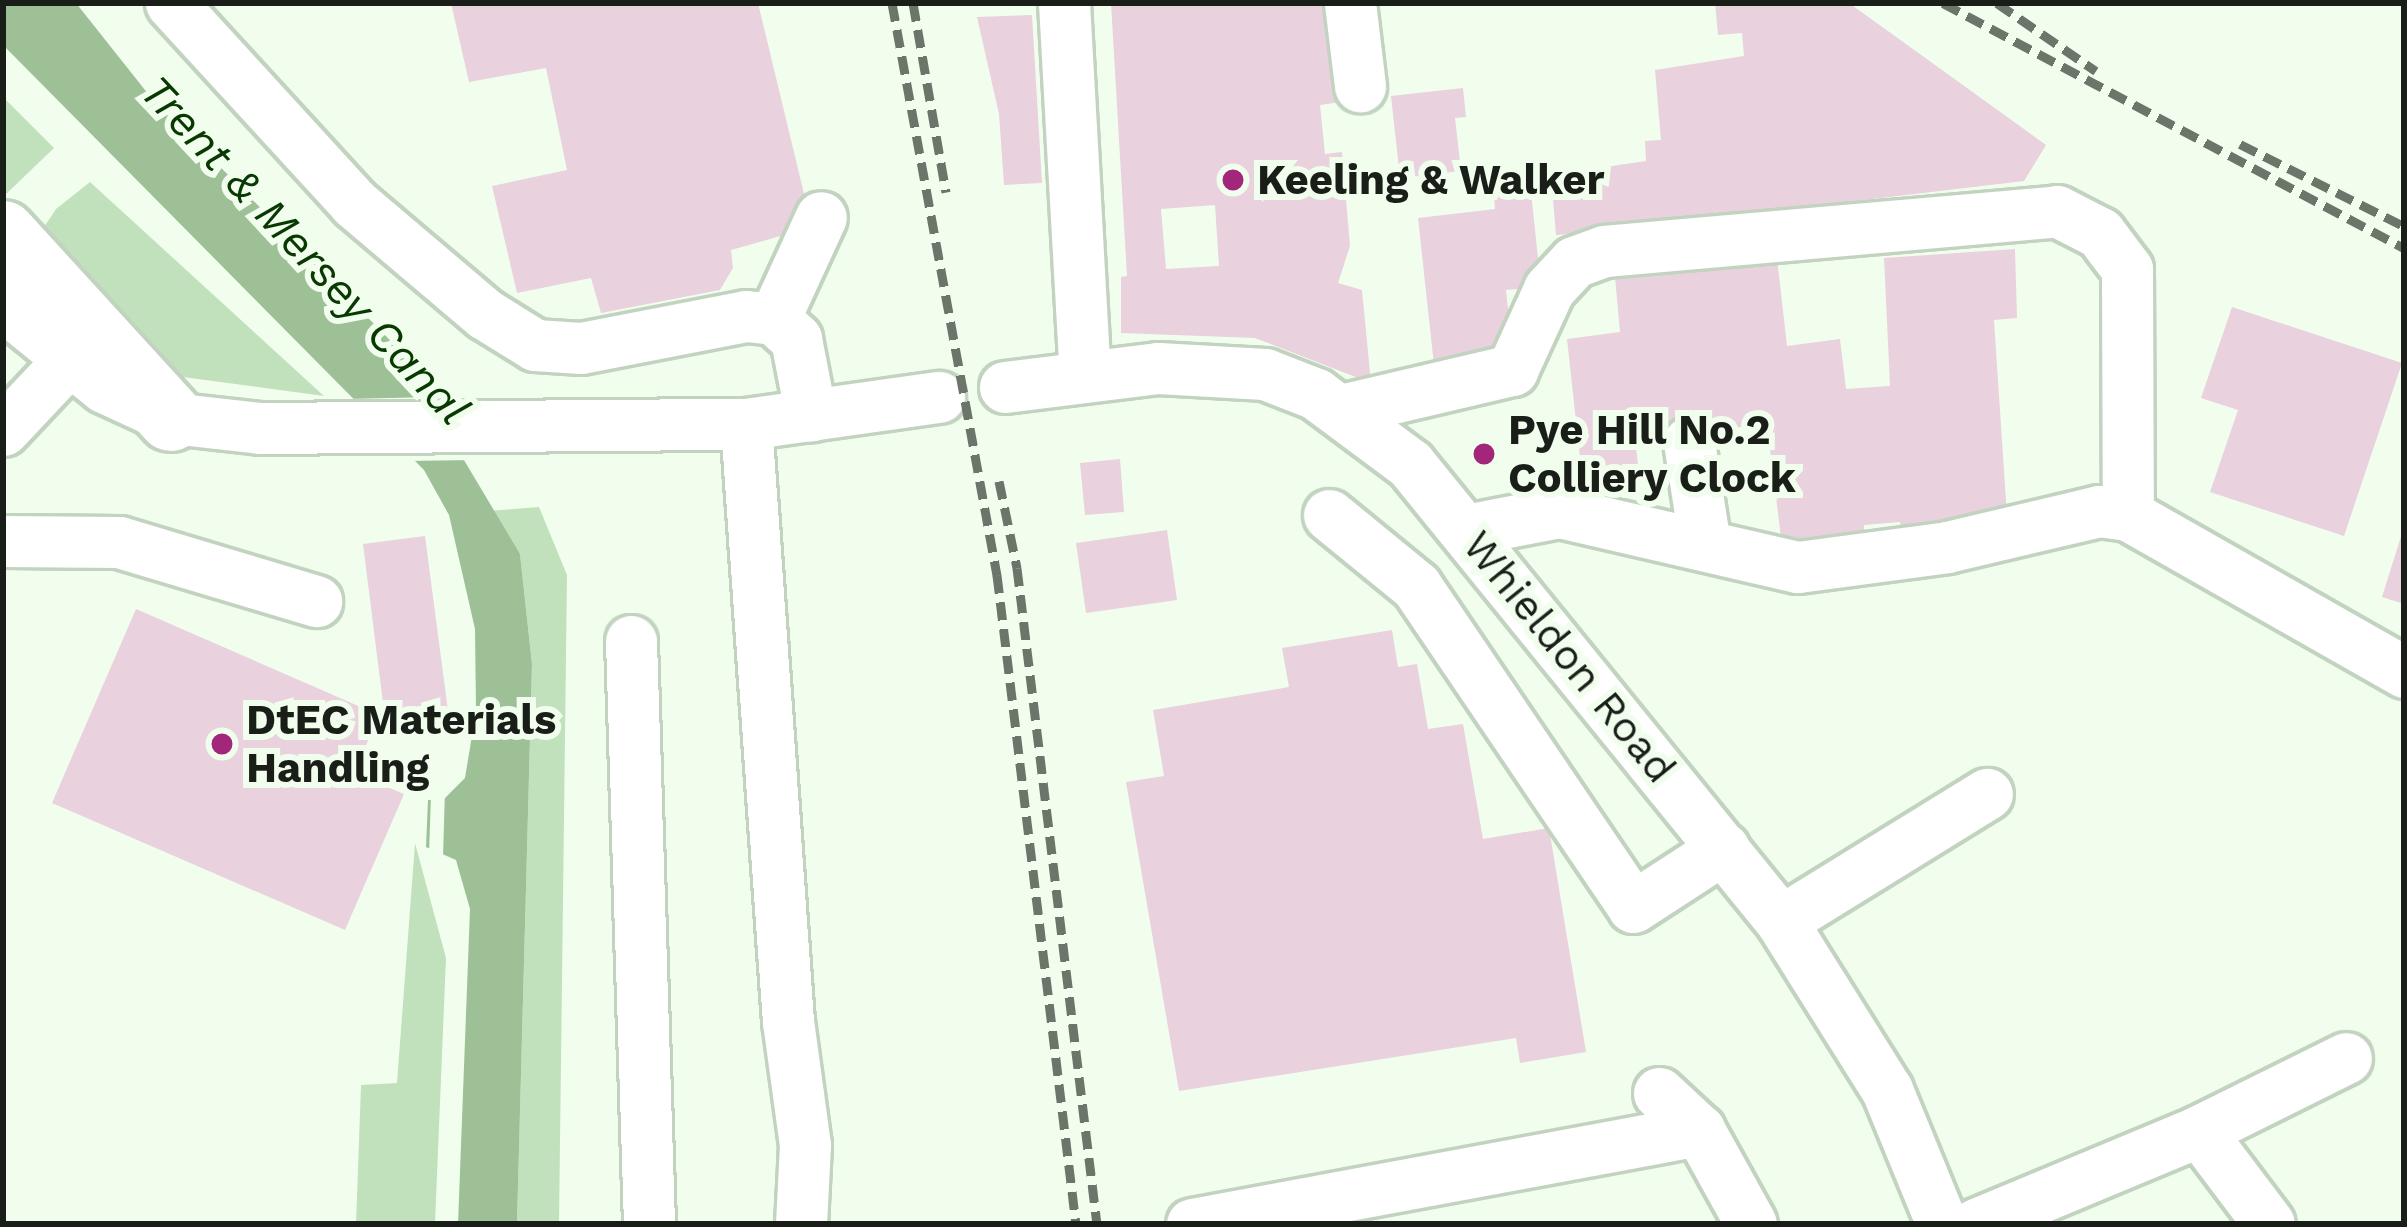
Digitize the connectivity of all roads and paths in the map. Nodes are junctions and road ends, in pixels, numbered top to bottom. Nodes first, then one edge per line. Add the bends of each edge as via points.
1 (171, 3) edge
2 (1064, 3) edge
3 (1351, 3) edge
4 (1360, 86) dead end
5 (821, 217) dead end
6 (3, 234) edge
7 (3, 305) edge
8 (775, 320) junction
9 (88, 357) junction
10 (1085, 375) junction
11 (1005, 387) dead end
12 (939, 397) dead end
13 (1340, 410) junction
14 (811, 416) junction
15 (171, 418) joint
16 (746, 424) junction
17 (3, 430) edge
18 (1689, 442) dead end
19 (1329, 515) dead end
20 (2128, 515) junction
21 (1466, 530) junction
22 (3, 541) edge
23 (1705, 545) junction
24 (316, 602) dead end
25 (631, 641) dead end
26 (2404, 672) edge
27 (1987, 794) dead end
28 (1724, 848) junction
29 (1781, 921) junction
30 (2346, 1058) dead end
31 (1659, 1093) dead end
32 (1699, 1130) junction
33 (2199, 1131) junction
34 (1192, 1222) edge
35 (649, 1224) edge
36 (800, 1224) edge
37 (1751, 1224) edge
38 (1942, 1224) edge
39 (1976, 1224) edge
40 (2270, 1224) edge

1 - 8 street via 354,203 485,314 536,345 581,348 746,316
2 - 10 street
3 - 4 street
5 - 8 street
6 - 9 highway
7 - 9 street
8 - 14 street via 796,339
9 - 15 highway
9 - 17 street
10 - 11 street, Whieldon Road
10 - 13 street, Whieldon Road via 1177,368 1265,374
12 - 14 street
13 - 20 street via 1512,370 1549,289 1574,262 1604,250 2056,211 2100,233 2127,269
13 - 21 street, Whieldon Road via 1410,464
14 - 16 street
15 - 16 street via 334,430
16 - 36 street via 786,997 805,1145
18 - 23 street
19 - 28 street via 1416,586 1633,908
20 - 23 street via 2099,511 1947,547 1798,567
20 - 26 street
21 - 23 street via 1559,512
21 - 28 street, Whieldon Road
22 - 24 street via 118,542
25 - 35 street
27 - 29 street
28 - 29 street, Whieldon Road
29 - 38 street, Whieldon Road via 1887,1090
30 - 33 street
31 - 32 street
32 - 34 street
32 - 37 street
33 - 39 street
33 - 40 street

